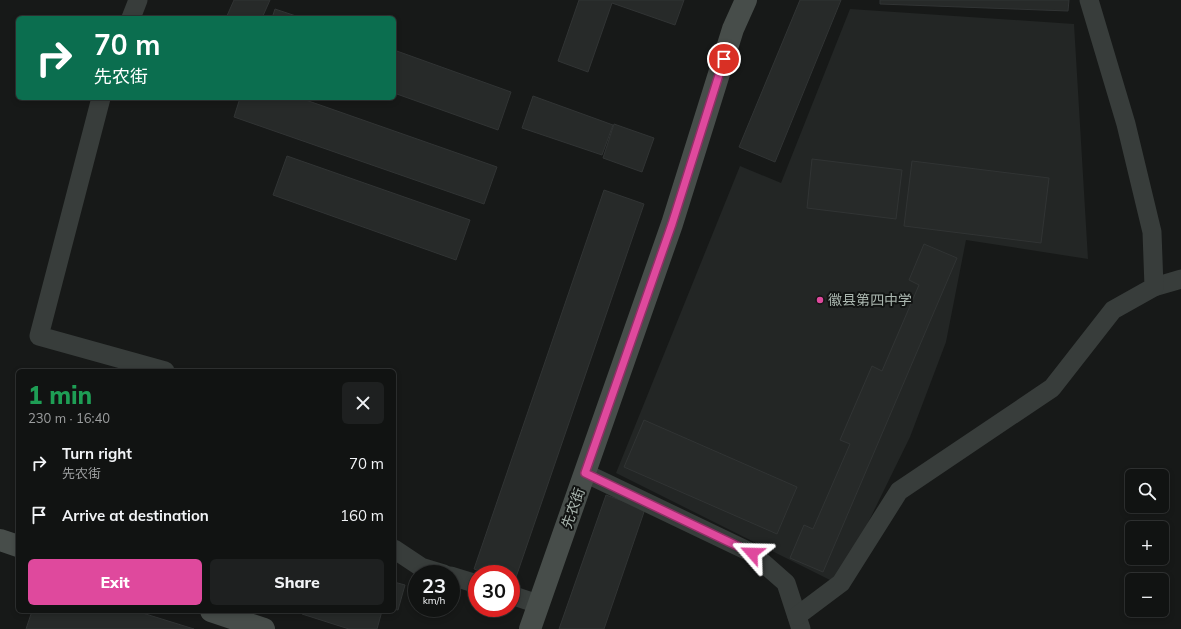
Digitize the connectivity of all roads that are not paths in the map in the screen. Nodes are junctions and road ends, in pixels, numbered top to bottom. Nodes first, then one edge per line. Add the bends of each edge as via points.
1 (138, 0) edge
2 (746, 0) edge
3 (1089, 0) edge
4 (132, 16) edge
5 (100, 100) edge
6 (1181, 279) edge
7 (1154, 287) junction
8 (158, 369) edge
9 (585, 473) junction
10 (0, 540) edge
11 (16, 545) edge
12 (396, 550) edge
13 (418, 565) edge
14 (520, 598) edge
15 (538, 604) junction
16 (217, 613) edge
17 (799, 622) edge
18 (264, 629) edge
19 (530, 629) edge

1 - 4 street
2 - 9 main road, 先农街 via 733,29 672,224
3 - 7 street via 1126,124 1152,232
5 - 8 street via 39,336
6 - 7 street
7 - 17 street via 1113,310 1052,388 899,491 841,583
9 - 15 main road, 先农街
9 - 17 street via 752,553 786,583
10 - 11 main road
12 - 13 street
14 - 15 street
15 - 19 main road, 先农街
16 - 18 main road

